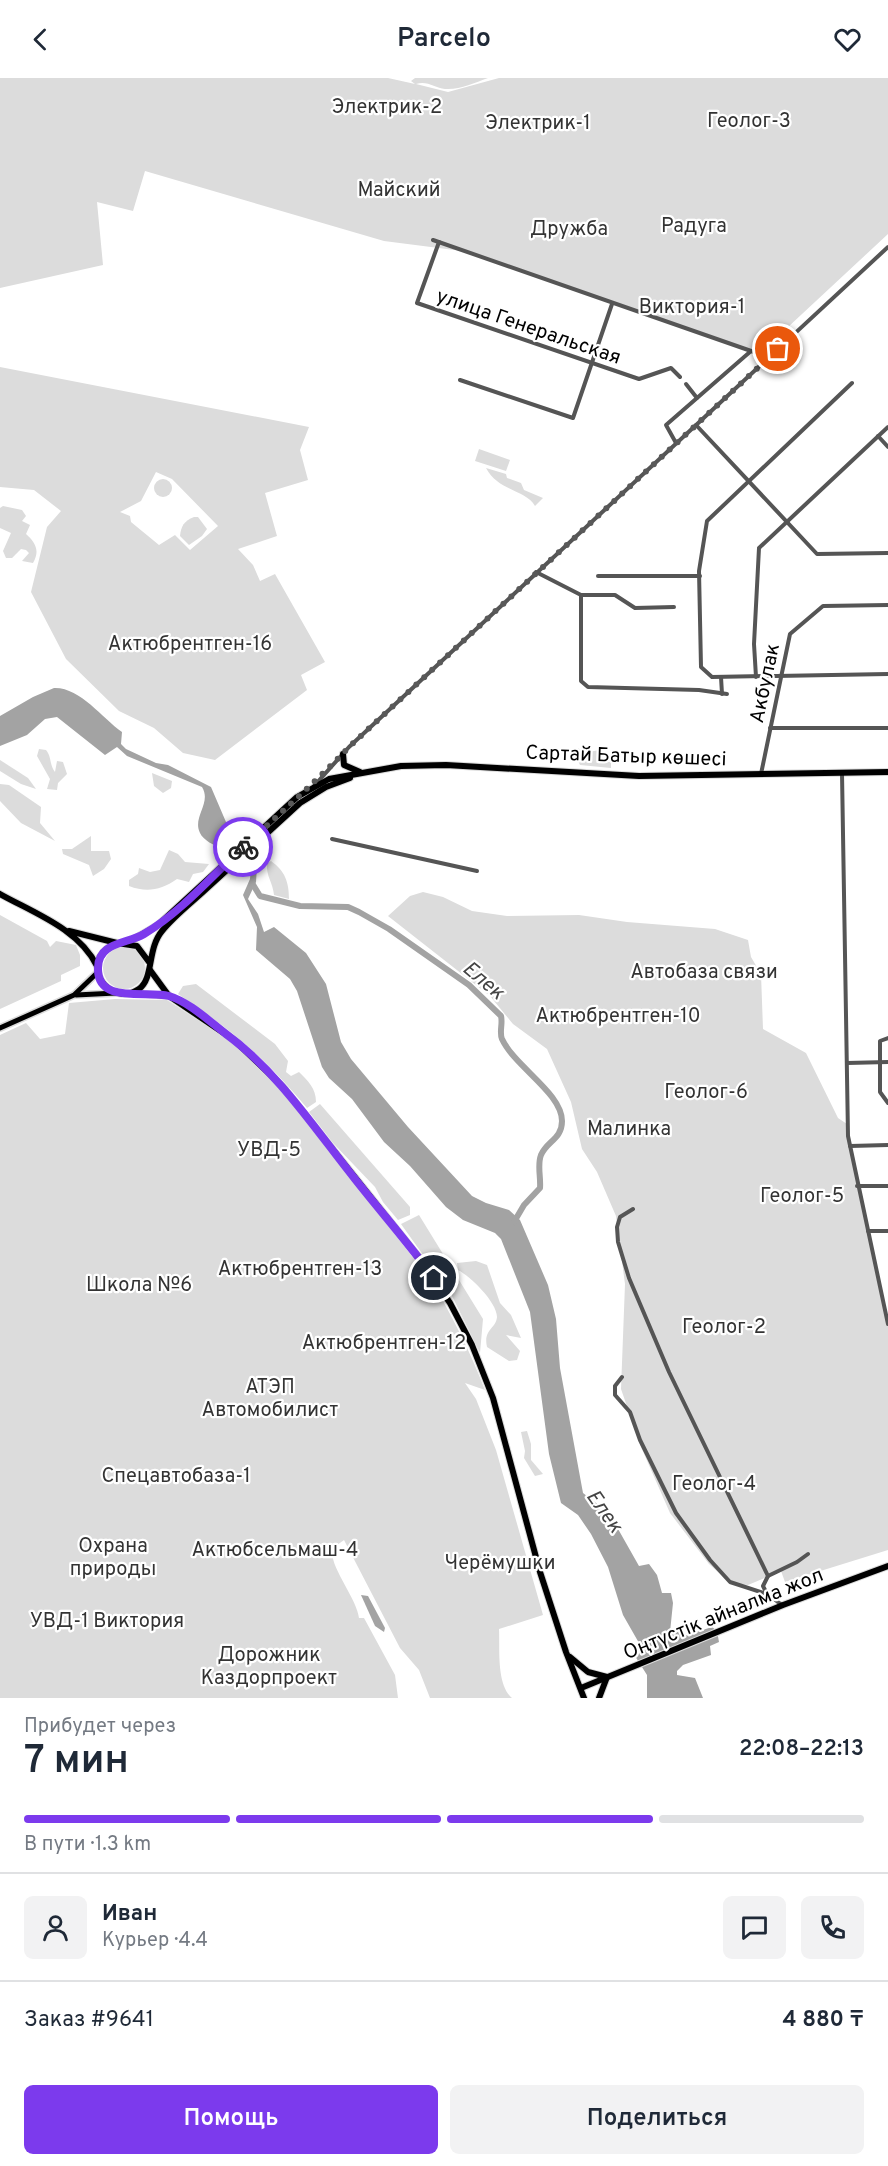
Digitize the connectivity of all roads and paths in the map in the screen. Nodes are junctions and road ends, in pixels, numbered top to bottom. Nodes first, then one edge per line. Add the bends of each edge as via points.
1 (433, 240) dead end
2 (439, 242) junction
3 (888, 247) edge
4 (612, 304) junction
5 (751, 351) junction
6 (764, 362) junction
7 (592, 363) junction
8 (680, 377) dead end
9 (460, 380) dead end
10 (852, 383) dead end
11 (686, 384) dead end
12 (697, 398) junction
13 (696, 425) junction
14 (888, 427) edge
15 (878, 436) junction
16 (676, 443) junction
17 (888, 447) edge
18 (750, 482) junction
19 (786, 522) junction
20 (888, 553) edge
21 (536, 572) junction
22 (598, 576) dead end
23 (700, 576) junction
24 (581, 595) junction
25 (888, 605) edge
26 (674, 607) dead end
27 (888, 674) edge
28 (721, 677) junction
29 (756, 677) junction
30 (781, 677) junction
31 (722, 694) junction
32 (728, 694) dead end
33 (770, 728) junction
34 (888, 728) edge
35 (343, 754) junction
36 (364, 772) junction
37 (888, 772) edge
38 (842, 773) junction
39 (761, 775) junction
40 (315, 784) junction
41 (300, 803) junction
42 (267, 829) junction
43 (332, 839) dead end
44 (477, 871) dead end
45 (0, 894) edge
46 (192, 898) junction
47 (66, 930) junction
48 (117, 943) junction
49 (127, 943) junction
50 (149, 962) junction
51 (98, 969) junction
52 (150, 970) junction
53 (116, 993) junction
54 (131, 993) junction
55 (74, 995) junction
56 (169, 996) junction
57 (0, 1028) edge
58 (888, 1038) edge
59 (880, 1062) junction
60 (888, 1062) edge
61 (846, 1063) junction
62 (888, 1103) edge
63 (888, 1145) edge
64 (850, 1146) junction
65 (857, 1186) junction
66 (888, 1186) edge
67 (633, 1209) dead end
68 (868, 1231) junction
69 (888, 1231) edge
70 (888, 1283) edge
71 (880, 1284) junction
72 (888, 1324) edge
73 (622, 1377) dead end
74 (808, 1554) dead end
75 (888, 1566) edge
76 (768, 1576) junction
77 (767, 1594) junction
78 (783, 1605) junction
79 (566, 1652) junction
80 (609, 1676) junction
81 (580, 1688) junction
82 (584, 1698) edge
83 (600, 1698) edge

1 - 2 street
2 - 4 street
2 - 7 street, улица Генеральская via 417,303
3 - 6 street
4 - 5 street
4 - 7 street
5 - 6 street
5 - 12 street
6 - 13 street
7 - 8 street, улица Генеральская via 639,379 671,368
7 - 9 street via 573,418
10 - 18 street
11 - 12 street
12 - 16 street via 666,426
13 - 16 street
13 - 18 street
14 - 15 street
15 - 17 street
15 - 19 street
16 - 21 street
18 - 19 street
18 - 23 street via 707,521
19 - 20 street via 816,554
19 - 29 street via 759,548
21 - 24 street
21 - 35 street
22 - 23 street
23 - 28 street via 701,667 712,677
24 - 26 street via 615,595 634,608
24 - 31 street via 581,681 588,687
25 - 30 street, Акбулак via 823,606 790,634
27 - 30 street
28 - 29 street
28 - 31 street
29 - 30 street
30 - 33 street, Акбулак
31 - 32 street
33 - 34 street
33 - 39 street, Акбулак
35 - 36 highway via 347,767
35 - 40 street
36 - 39 highway, Сартай Батыр көшесі via 446,765 639,776
36 - 40 highway
36 - 41 highway via 326,787
37 - 38 highway, Сартай Батыр көшесі
38 - 39 highway, Сартай Батыр көшесі
38 - 61 street
40 - 41 street
40 - 42 highway
41 - 42 highway
42 - 46 highway
43 - 44 street
45 - 47 highway
46 - 49 highway via 158,926
46 - 50 highway via 162,930
47 - 48 highway
47 - 51 highway via 83,945
48 - 49 highway
48 - 51 highway via 104,951
49 - 50 highway via 137,946
50 - 52 highway
51 - 53 highway via 104,986
51 - 55 main road
52 - 54 highway via 144,984
52 - 56 highway
53 - 54 highway
53 - 55 main road
54 - 56 highway
55 - 57 main road
56 - 79 highway via 234,1040 276,1081 421,1260 450,1303 493,1398
58 - 59 street via 880,1041
59 - 60 street
59 - 61 street
59 - 62 street via 880,1092
61 - 64 street
63 - 64 street
64 - 65 street
65 - 66 street
65 - 68 street
67 - 76 street via 620,1216 617,1227 629,1278 669,1372
68 - 69 street
68 - 71 street
70 - 71 street
71 - 72 street
73 - 77 street via 615,1386 615,1395 630,1412 676,1513 730,1582
74 - 76 street
75 - 78 highway, Оңтүстік айналма жол
76 - 77 street via 763,1586
77 - 78 street
78 - 80 highway, Оңтүстік айналма жол
79 - 80 highway via 588,1672
79 - 81 highway
80 - 81 highway, Оңтүстік айналма жол
80 - 83 highway
81 - 82 highway

